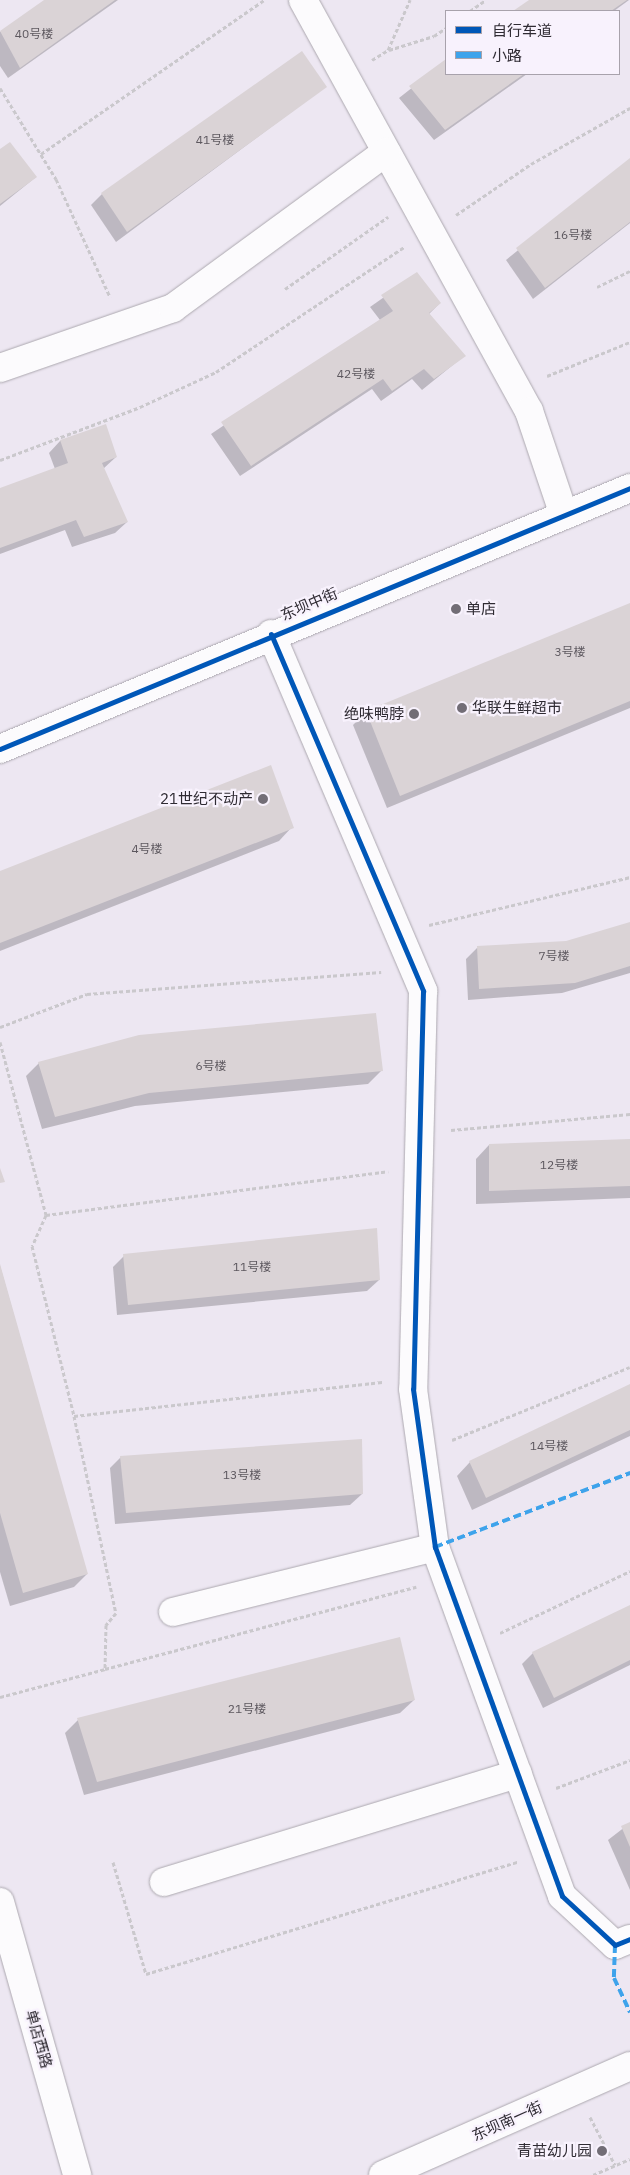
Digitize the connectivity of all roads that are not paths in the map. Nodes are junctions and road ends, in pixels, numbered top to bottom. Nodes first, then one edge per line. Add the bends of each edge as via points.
1 (303, 0) edge
2 (386, 152) junction
3 (0, 368) edge
4 (630, 488) edge
5 (564, 515) junction
6 (272, 634) junction
7 (0, 749) edge
8 (435, 1547) junction
9 (174, 1612) dead end
10 (518, 1774) junction
11 (164, 1882) dead end
12 (0, 1902) edge
13 (630, 1939) edge
14 (630, 2066) edge
15 (77, 2175) edge
16 (383, 2175) edge

1 - 2 street
2 - 3 street via 173,308
2 - 5 street via 529,411
4 - 5 street, 东坝中街
5 - 6 street, 东坝中街
6 - 7 street, 东坝中街
6 - 8 street via 423,991 413,1379
8 - 9 street
8 - 10 street
10 - 11 street
10 - 13 street via 562,1896 615,1945
12 - 15 street, 单店西路
14 - 16 street, 东坝南一街

